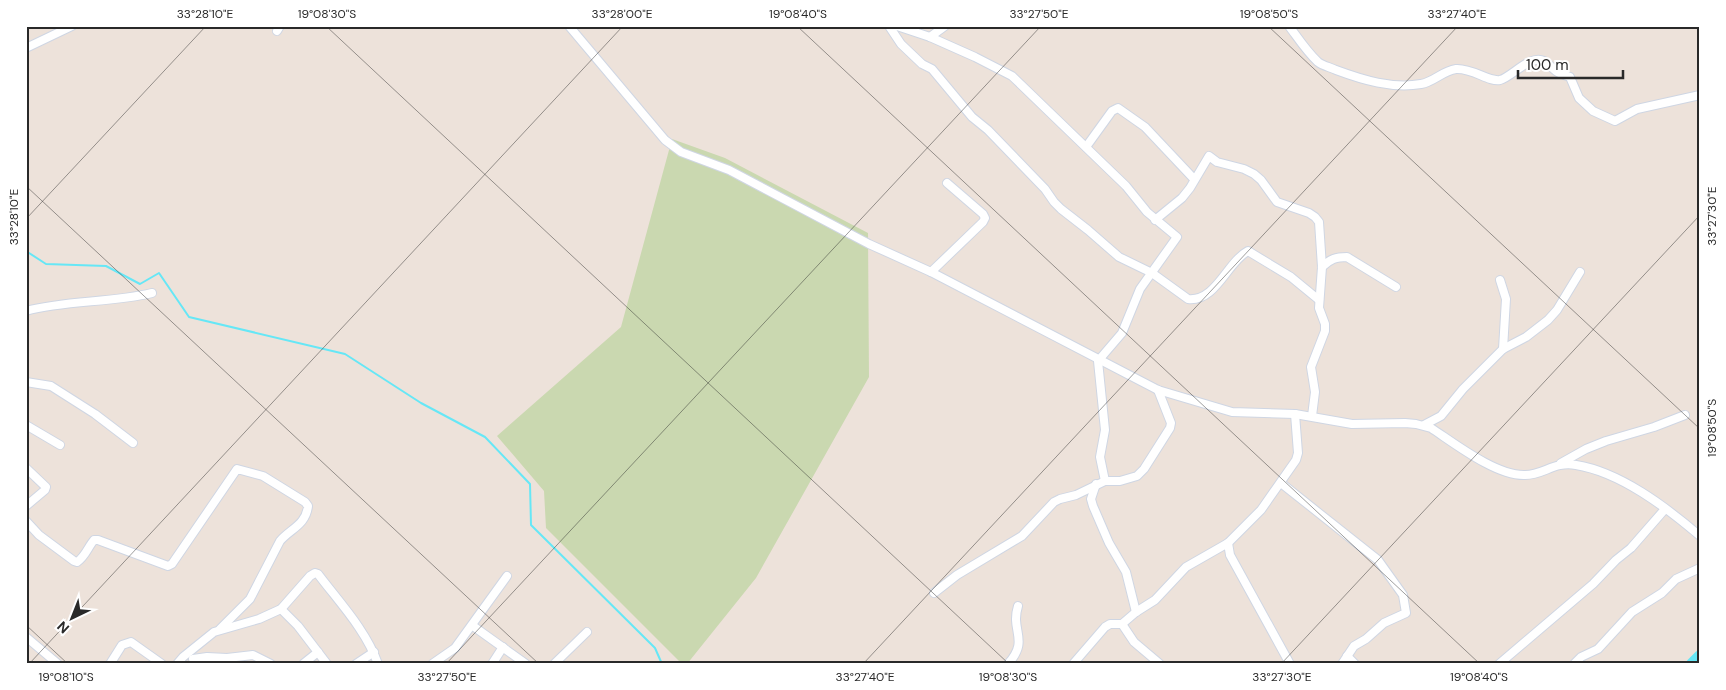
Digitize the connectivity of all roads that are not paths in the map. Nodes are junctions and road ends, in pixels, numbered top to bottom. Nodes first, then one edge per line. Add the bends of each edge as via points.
1 (72, 26) edge
2 (569, 26) edge
3 (889, 26) edge
4 (897, 26) edge
5 (945, 26) edge
6 (1289, 26) edge
7 (930, 37) junction
8 (26, 48) edge
9 (1700, 95) edge
10 (1086, 147) junction
11 (1194, 179) junction
12 (946, 183) dead end
13 (1155, 220) junction
14 (1322, 267) junction
15 (931, 272) junction
16 (1580, 272) dead end
17 (1152, 273) junction
18 (1500, 280) dead end
19 (1396, 287) dead end
20 (152, 293) dead end
21 (1319, 300) junction
22 (26, 311) edge
23 (1503, 350) junction
24 (1098, 361) junction
25 (26, 382) edge
26 (1158, 390) junction
27 (1295, 414) junction
28 (1685, 415) dead end
29 (1312, 416) junction
30 (26, 425) edge
31 (1424, 425) junction
32 (133, 443) dead end
33 (60, 445) dead end
34 (1561, 463) junction
35 (26, 468) edge
36 (1105, 480) junction
37 (1281, 483) junction
38 (1096, 484) junction
39 (26, 506) edge
40 (1665, 509) junction
41 (26, 521) edge
42 (1700, 536) edge
43 (1228, 543) junction
44 (1700, 568) edge
45 (507, 576) dead end
46 (934, 593) dead end
47 (1018, 606) dead end
48 (281, 609) junction
49 (1136, 612) junction
50 (1122, 624) junction
51 (472, 626) junction
52 (220, 629) junction
53 (587, 632) dead end
54 (26, 636) edge
55 (503, 647) junction
56 (318, 652) junction
57 (374, 652) junction
58 (183, 656) junction
59 (1348, 656) junction
60 (193, 659) junction
61 (58, 664) edge
62 (110, 664) edge
63 (162, 664) edge
64 (178, 664) edge
65 (204, 664) edge
66 (271, 664) edge
67 (303, 664) edge
68 (327, 664) edge
69 (356, 664) edge
70 (378, 664) edge
71 (432, 664) edge
72 (492, 664) edge
73 (526, 664) edge
74 (554, 664) edge
75 (1008, 664) edge
76 (1073, 664) edge
77 (1160, 664) edge
78 (1290, 664) edge
79 (1342, 664) edge
80 (1355, 664) edge
81 (1499, 664) edge
82 (1574, 664) edge

1 - 8 street
2 - 15 street via 675,149 729,170 869,244
3 - 17 street via 901,44 932,69 972,117 1046,189 1061,209 1119,257
4 - 7 street
5 - 7 street
6 - 9 street via 1321,64 1360,79 1394,85 1423,84 1447,70 1458,69 1499,80 1539,60 1570,77 1579,98 1593,111 1615,122 1637,109
7 - 10 street via 1012,76
10 - 11 street via 1112,111 1118,108 1145,127
10 - 13 street
11 - 13 street via 1182,198
11 - 14 street via 1209,156 1217,162 1254,174 1277,202 1309,213 1319,222
12 - 15 street via 985,218
13 - 17 street via 1177,237
14 - 19 street via 1330,260 1347,257
14 - 21 street
15 - 24 street
16 - 23 street via 1552,315 1526,337
17 - 21 street via 1188,299 1193,299 1214,288 1232,264 1248,251 1291,277
17 - 24 street via 1140,289 1122,333
18 - 23 street via 1506,298
20 - 22 street via 128,299
21 - 29 street via 1325,331 1311,367 1315,392
23 - 31 street via 1441,416
24 - 26 street
24 - 36 street via 1105,430 1100,456
25 - 32 street via 51,386
26 - 27 street via 1232,412
26 - 36 street via 1171,423 1167,434 1137,476 1120,481
27 - 29 street
27 - 37 street via 1298,453
28 - 34 street via 1606,441
29 - 31 street via 1352,424
30 - 33 street
31 - 34 street via 1476,458 1508,472 1528,475
34 - 40 street via 1584,466 1618,480
35 - 39 street via 46,487
36 - 38 street
37 - 43 street via 1256,516
37 - 59 street via 1378,560 1403,595 1406,613 1384,623 1354,646
38 - 46 street via 1054,502 1022,536 957,574
38 - 49 street via 1093,506 1109,544 1126,572
40 - 42 street
40 - 81 street via 1593,584
41 - 52 street via 74,561 81,560 94,540 98,540 168,566 237,469 263,476 305,502 308,510 297,527 280,542 250,600
43 - 49 street via 1192,563 1155,600
43 - 78 street via 1230,555
44 - 82 street via 1676,579 1662,593 1632,612 1598,648
45 - 51 street
47 - 75 street via 1015,621 1019,647
48 - 52 street via 259,619
48 - 56 street
48 - 57 street via 310,576 318,574
49 - 50 street
50 - 76 street via 1105,627
50 - 77 street via 1129,636
51 - 55 street
51 - 71 street via 455,648
52 - 58 street
53 - 74 street
54 - 61 street
55 - 72 street
55 - 73 street
56 - 67 street
56 - 68 street
57 - 69 street
57 - 70 street
58 - 60 street
58 - 64 street
59 - 79 street
59 - 80 street
60 - 65 street
60 - 66 street via 253,655
62 - 63 street via 122,645 131,642

